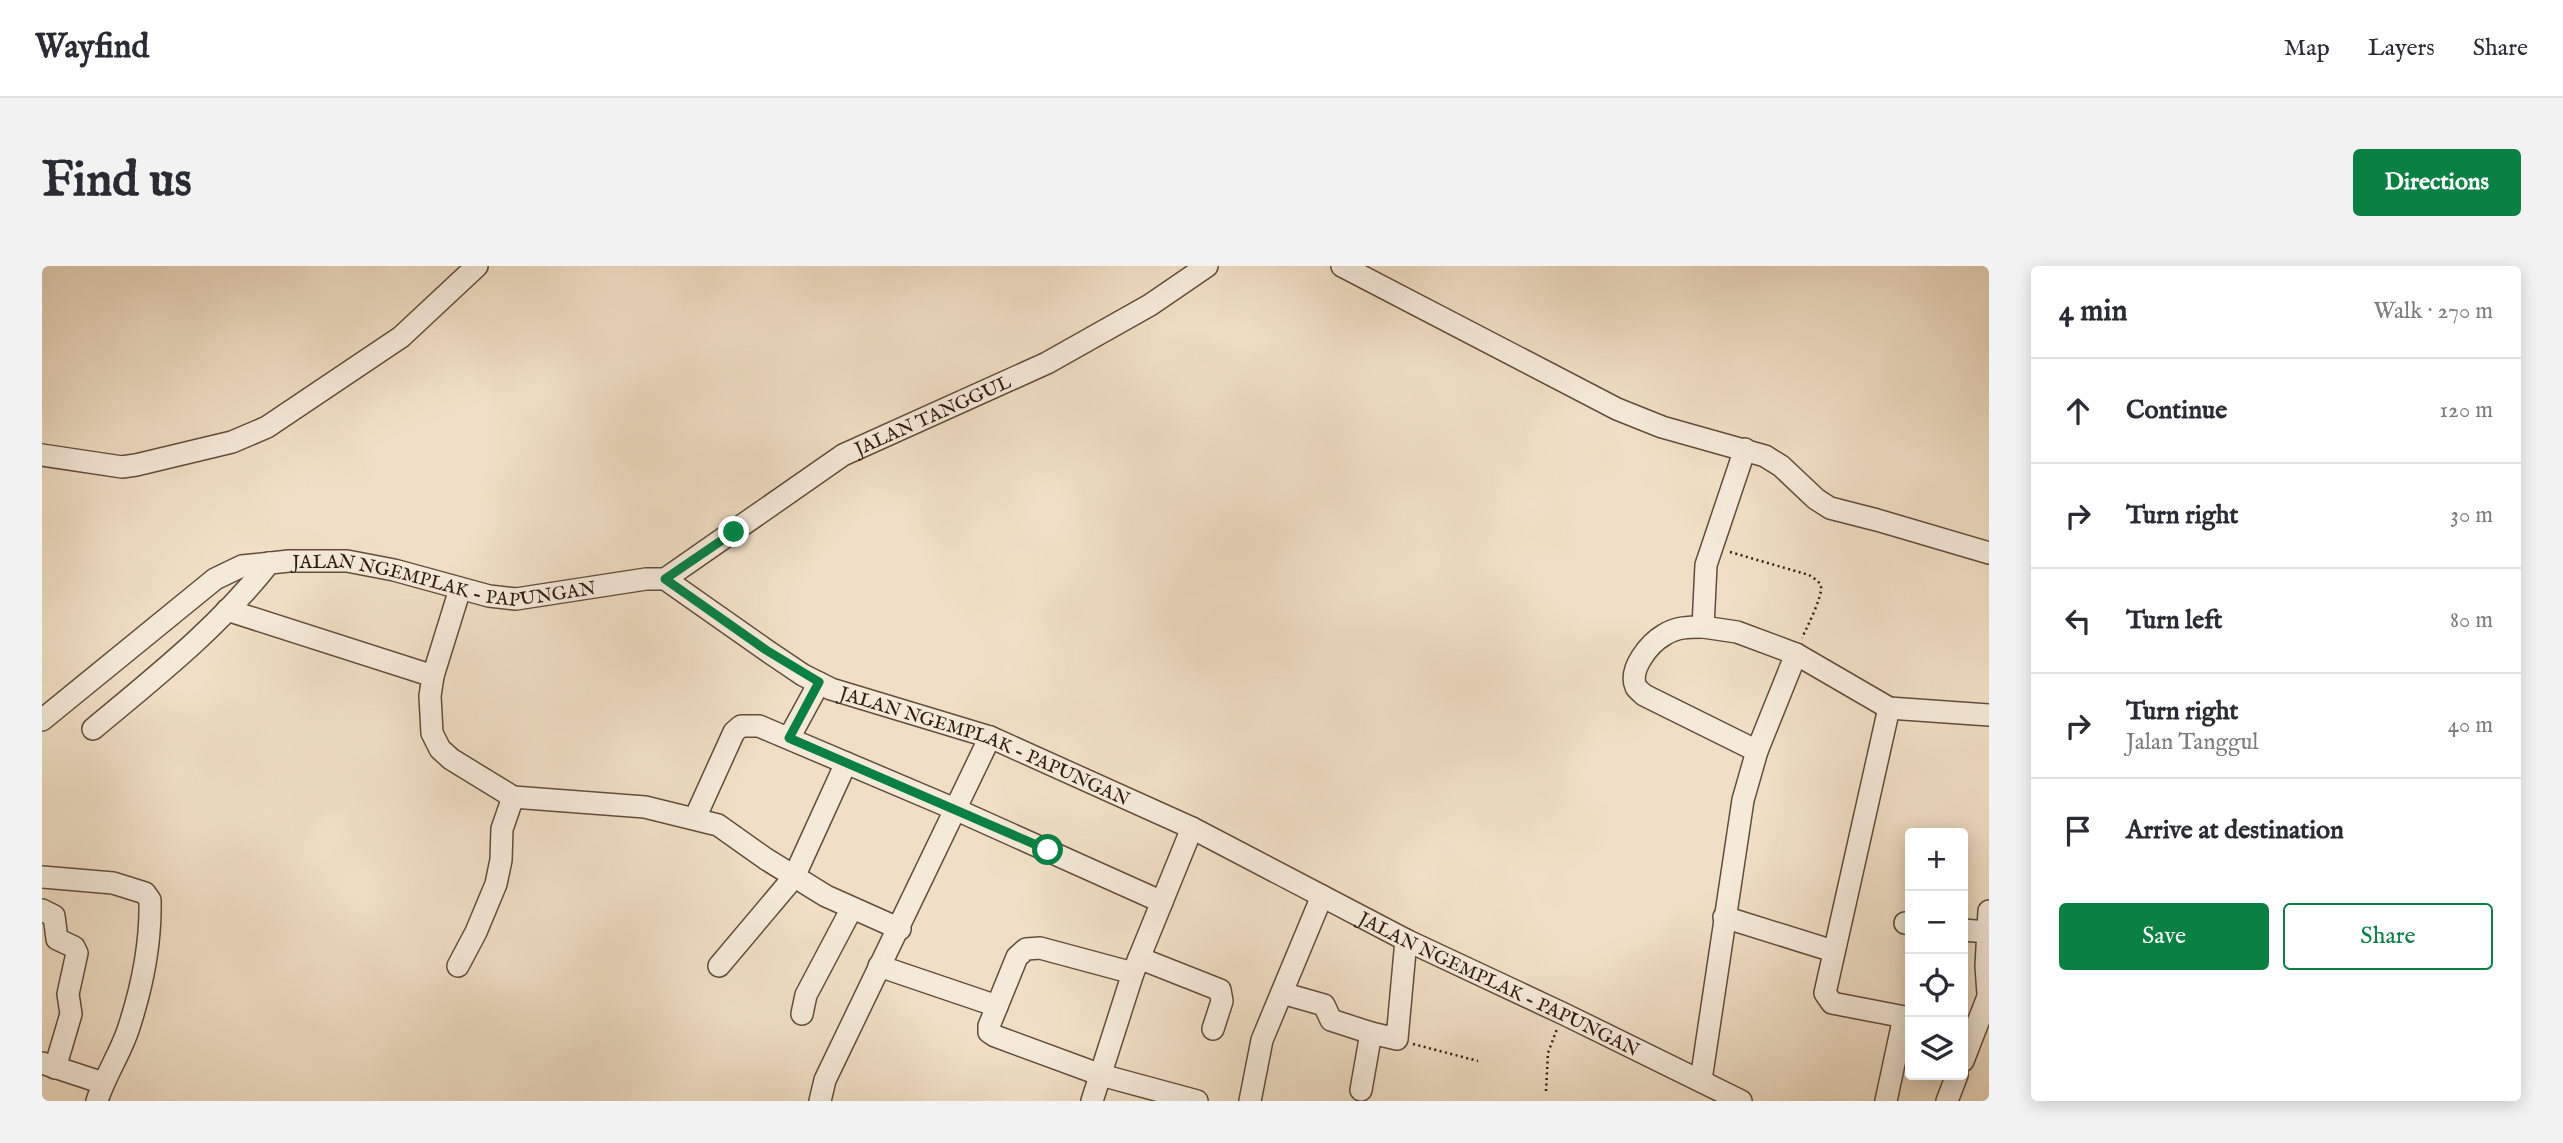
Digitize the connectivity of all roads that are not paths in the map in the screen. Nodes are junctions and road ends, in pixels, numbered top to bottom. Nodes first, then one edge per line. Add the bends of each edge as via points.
1 (477, 266) edge
2 (1208, 266) edge
3 (1342, 266) edge
4 (1745, 449) junction
5 (42, 455) edge
6 (1989, 553) edge
7 (256, 564) junction
8 (665, 579) junction
9 (460, 589) junction
10 (227, 610) junction
11 (1703, 627) junction
12 (1796, 654) junction
13 (433, 676) junction
14 (819, 682) junction
15 (1889, 708) junction
16 (1989, 715) edge
17 (42, 720) edge
18 (93, 729) dead end
19 (990, 737) junction
20 (789, 738) junction
21 (1756, 751) junction
22 (846, 763) junction
23 (513, 797) junction
24 (957, 810) junction
25 (695, 818) junction
26 (1192, 828) junction
27 (42, 877) edge
28 (794, 877) junction
29 (1322, 896) junction
30 (1162, 902) junction
31 (852, 908) junction
32 (42, 909) edge
33 (1724, 917) junction
34 (1988, 922) edge
35 (1968, 928) edge
36 (900, 929) junction
37 (1406, 940) junction
38 (1833, 951) junction
39 (1136, 965) junction
40 (457, 966) dead end
41 (719, 966) dead end
42 (879, 966) junction
43 (1282, 993) junction
44 (1989, 994) edge
45 (997, 1006) junction
46 (802, 1014) dead end
47 (1905, 1018) edge
48 (1905, 1026) edge
49 (1969, 1028) edge
50 (1213, 1029) dead end
51 (1371, 1033) junction
52 (48, 1066) edge
53 (1101, 1075) junction
54 (1701, 1080) junction
55 (1955, 1080) edge
56 (1361, 1090) dead end
57 (100, 1092) edge
58 (820, 1101) edge
59 (1092, 1101) edge
60 (1197, 1101) edge
61 (1250, 1101) edge
62 (1741, 1101) edge
63 (1886, 1101) edge
64 (1947, 1101) edge

1 - 5 street via 401,337 250,436 122,467
2 - 8 street, JALAN TANGGUL via 1047,363 843,455
3 - 4 street via 1617,409 1662,427
4 - 6 street via 1775,461 1830,508
4 - 11 street via 1711,547
7 - 9 street, JALAN NGEMPLAK - PAPUNGAN via 347,561
7 - 10 street
7 - 17 street, JALAN NGEMPLAK - PAPUNGAN via 215,579
8 - 9 street, JALAN NGEMPLAK - PAPUNGAN via 516,599
8 - 14 street, JALAN NGEMPLAK - PAPUNGAN
9 - 13 street
10 - 13 street
10 - 18 street
11 - 12 street via 1737,632
11 - 21 street via 1678,628 1663,635 1638,664 1636,687
12 - 15 street
12 - 21 street
13 - 23 street via 430,721 440,749
14 - 19 street, JALAN NGEMPLAK - PAPUNGAN
14 - 20 street
15 - 16 street
15 - 38 street
19 - 24 street
19 - 26 street, JALAN NGEMPLAK - PAPUNGAN
20 - 22 street
20 - 25 street via 759,726 741,726 734,732
21 - 33 street
22 - 24 street
22 - 28 street
23 - 25 street via 645,807
23 - 40 street via 502,829 496,884
24 - 30 street
24 - 36 street
25 - 28 street via 718,825
26 - 29 street, JALAN NGEMPLAK - PAPUNGAN
26 - 30 street
27 - 57 street via 113,883 145,892 150,900 145,966 129,1029
28 - 31 street
28 - 41 street
29 - 37 street, JALAN NGEMPLAK - PAPUNGAN
29 - 43 street
30 - 39 street
31 - 36 street
31 - 46 street via 806,995
32 - 52 street via 54,916 57,939 77,953 68,994 71,1014
33 - 38 street
33 - 54 street
34 - 35 street
34 - 44 street
36 - 42 street
37 - 51 street via 1397,1039
37 - 54 street, JALAN NGEMPLAK - PAPUNGAN
38 - 47 street via 1825,987 1832,1003
39 - 45 street via 1026,949 1017,957
39 - 50 street via 1220,990 1222,1001
39 - 53 street
42 - 45 street
42 - 58 street via 825,1080
43 - 51 street via 1324,1005 1331,1020
43 - 61 street via 1262,1040
44 - 49 street
45 - 53 street via 989,1026 995,1036
48 - 63 street
51 - 56 street
52 - 57 street
53 - 59 street
53 - 60 street
54 - 62 street, JALAN NGEMPLAK - PAPUNGAN
55 - 64 street

